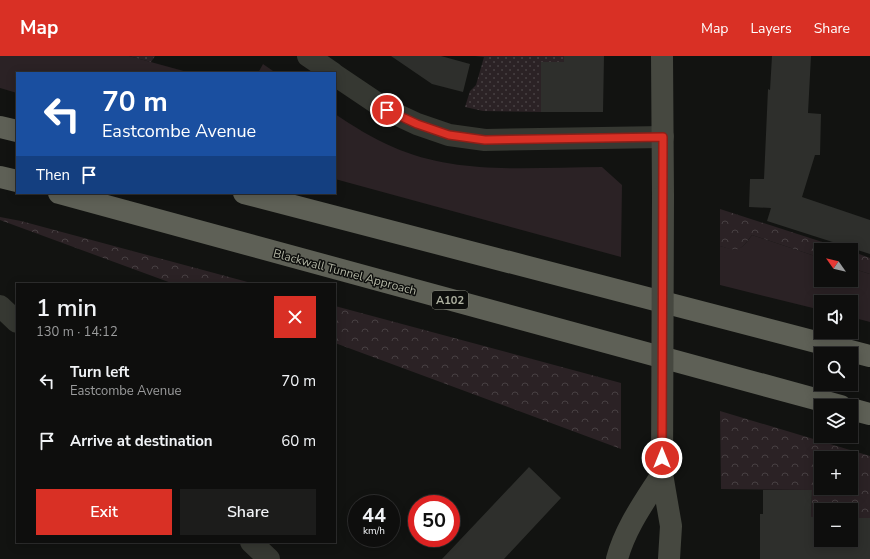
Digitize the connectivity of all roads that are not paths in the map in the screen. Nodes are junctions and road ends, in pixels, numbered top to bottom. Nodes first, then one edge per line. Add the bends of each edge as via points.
1 (308, 56) edge
2 (662, 56) edge
3 (331, 72) edge
4 (336, 75) edge
5 (0, 127) edge
6 (16, 131) edge
7 (663, 137) junction
8 (0, 177) edge
9 (16, 181) edge
10 (63, 194) edge
11 (248, 194) edge
12 (0, 306) edge
13 (16, 321) edge
14 (870, 356) edge
15 (815, 399) edge
16 (858, 411) edge
17 (870, 414) edge
18 (662, 474) junction
19 (252, 543) edge
20 (269, 559) edge
21 (617, 559) edge
22 (669, 559) edge

1 - 3 street
2 - 7 main road
4 - 7 street via 387,110 449,135 485,140
5 - 6 highway
7 - 18 main road, bridge
8 - 9 highway
10 - 15 highway, Blackwall Tunnel Approach / A102
11 - 14 highway
12 - 13 street
16 - 17 highway
18 - 21 main road via 632,522
18 - 22 main road via 670,526
19 - 20 street

